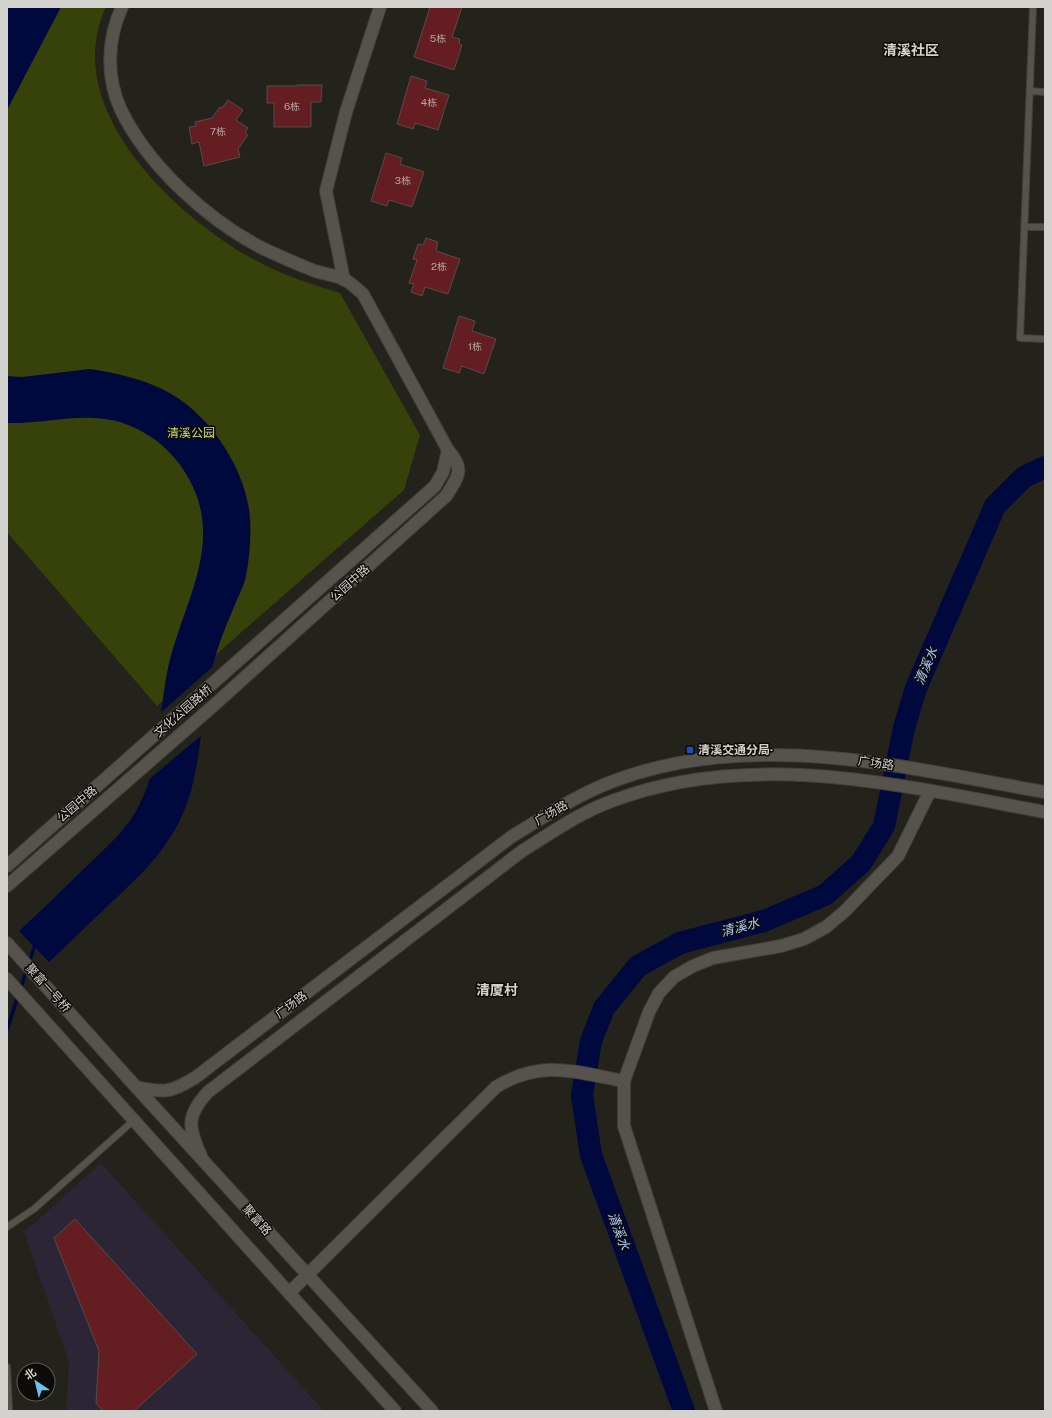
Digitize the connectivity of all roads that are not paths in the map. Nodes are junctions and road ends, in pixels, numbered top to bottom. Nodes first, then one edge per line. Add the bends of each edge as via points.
1 (122, 7) edge
2 (380, 7) edge
3 (1033, 7) edge
4 (1030, 91) junction
5 (1045, 92) edge
6 (1024, 227) junction
7 (1045, 227) edge
8 (344, 280) junction
9 (1045, 339) edge
10 (448, 450) junction
11 (218, 680) joint
12 (213, 706) joint
13 (148, 742) joint
14 (143, 767) joint
15 (928, 791) junction
16 (1045, 792) edge
17 (1045, 812) edge
18 (7, 866) edge
19 (7, 886) edge
20 (10, 945) edge
21 (7, 979) edge
22 (84, 1028) joint
23 (67, 1046) joint
24 (624, 1081) junction
25 (136, 1087) junction
26 (134, 1120) junction
27 (203, 1160) junction
28 (7, 1227) edge
29 (307, 1275) junction
30 (289, 1293) junction
31 (7, 1368) edge
32 (10, 1411) edge
33 (395, 1411) edge
34 (432, 1411) edge
35 (716, 1411) edge

1 - 8 street, 公园中路 via 113,34 111,72 114,91 121,109 147,150 188,195 235,231 288,260
2 - 8 street via 346,112 326,191
3 - 4 lane
4 - 5 lane
4 - 6 lane
6 - 7 lane
6 - 9 lane via 1020,338
8 - 10 street, 公园中路 via 363,294 372,308
10 - 11 street, 公园中路 via 443,472 435,486
10 - 12 street, 公园中路 via 457,460 460,470 457,480 446,496
11 - 13 street, 文化公园路桥
12 - 14 street, 文化公园路桥
13 - 18 street, 公园中路
14 - 19 street, 公园中路
15 - 17 street, 广场路
15 - 24 street via 898,856 826,927 804,939 781,946 713,958 674,977 648,1012
15 - 27 street, 广场路 via 816,775 754,774 651,789 611,801 570,821 522,851 208,1092 195,1106 191,1122 193,1139
16 - 25 street, 广场路 via 933,772 819,756 752,755 697,760 647,770 606,784 561,806 511,837 184,1085 159,1092
20 - 22 street, 聚富一号桥
21 - 23 street, 聚富一号桥
22 - 25 street, 聚富路
23 - 26 street, 聚富路
24 - 29 street via 546,1069 511,1078 496,1087
24 - 35 street via 624,1126
25 - 27 street, 聚富路
26 - 28 lane via 34,1210
26 - 30 street, 聚富路
27 - 29 street, 聚富路
29 - 30 street
29 - 34 street, 聚富路
30 - 33 street, 聚富路
31 - 32 lane

